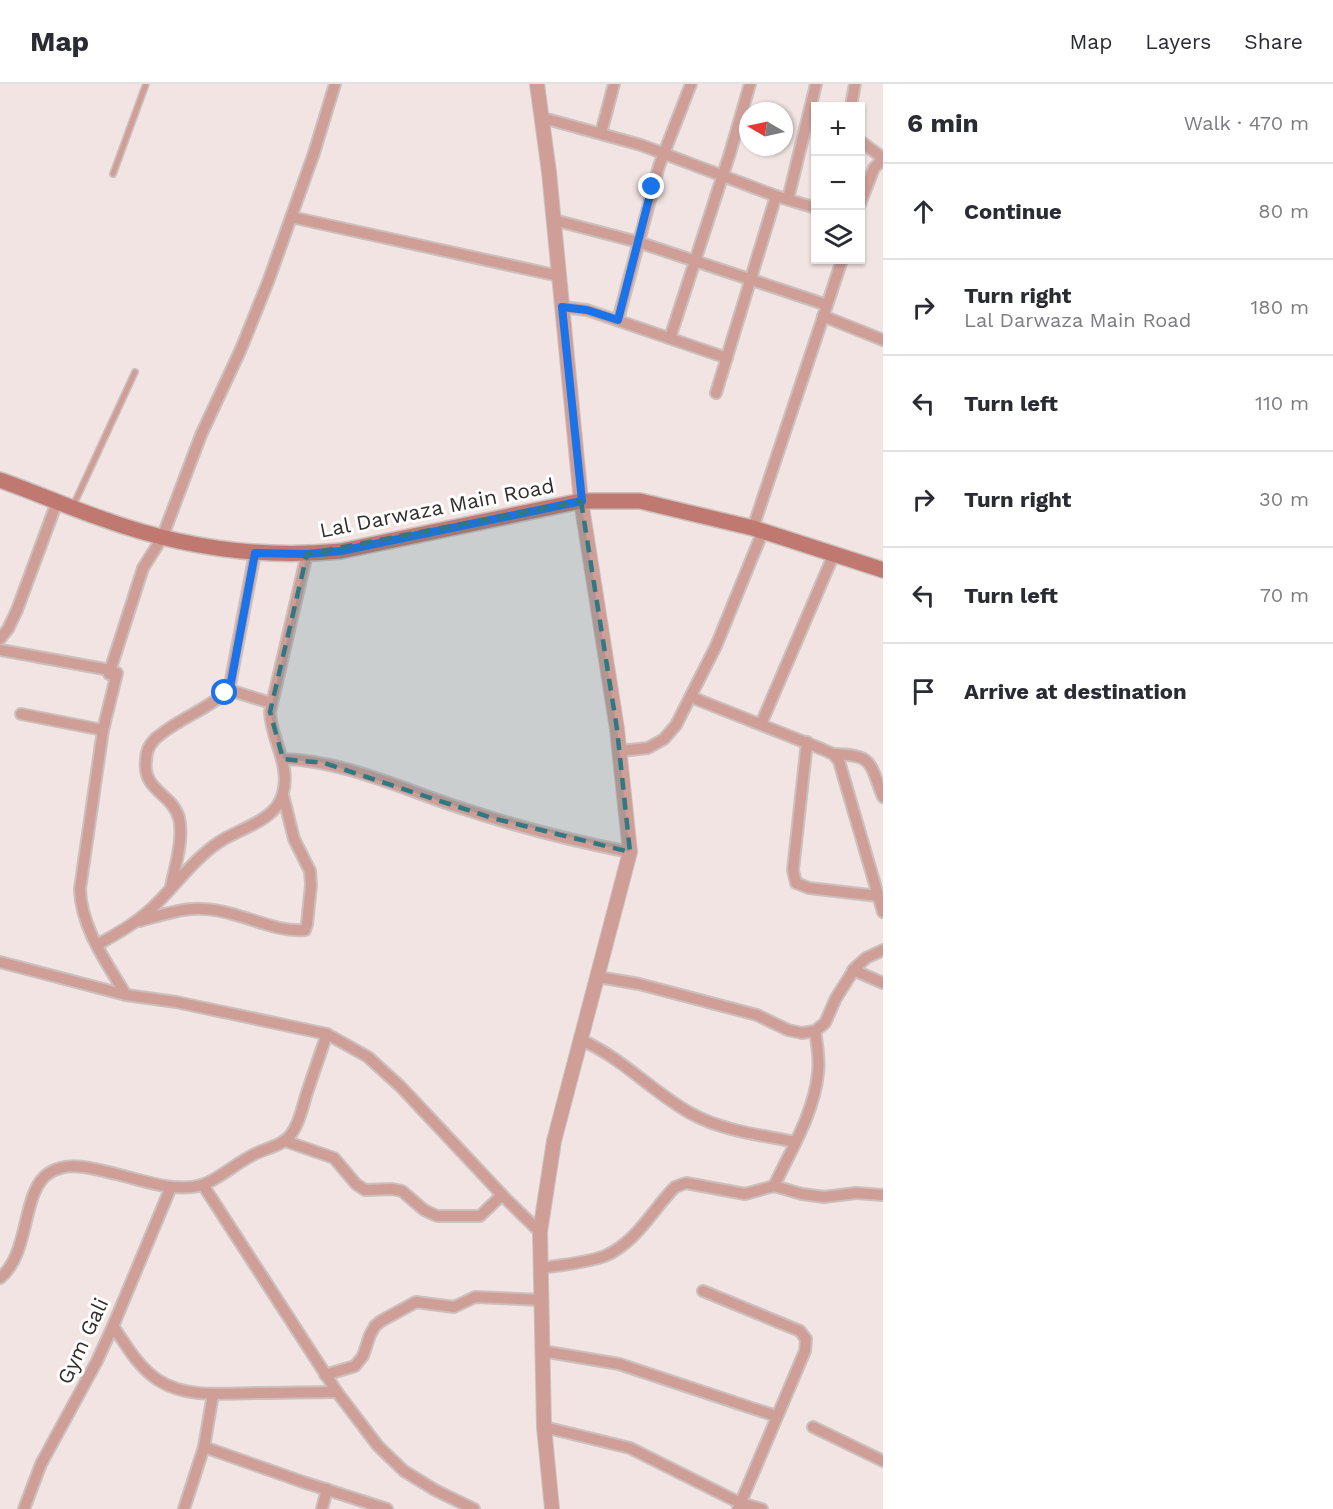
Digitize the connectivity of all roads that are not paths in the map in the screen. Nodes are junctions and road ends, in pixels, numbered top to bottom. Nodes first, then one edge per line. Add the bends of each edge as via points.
1 (146, 84) edge
2 (335, 84) edge
3 (537, 84) edge
4 (614, 84) edge
5 (678, 84) edge
6 (750, 84) edge
7 (816, 84) edge
8 (855, 84) edge
9 (690, 85) edge
10 (852, 102) edge
11 (543, 118) junction
12 (602, 133) junction
13 (865, 144) edge
14 (664, 153) junction
15 (883, 158) edge
16 (113, 174) dead end
17 (722, 175) junction
18 (865, 193) edge
19 (776, 195) junction
20 (788, 199) junction
21 (811, 206) edge
22 (291, 217) junction
23 (554, 220) junction
24 (638, 242) junction
25 (694, 261) junction
26 (841, 264) edge
27 (559, 276) junction
28 (751, 279) junction
29 (827, 305) junction
30 (562, 307) junction
31 (823, 316) junction
32 (618, 320) junction
33 (670, 338) junction
34 (883, 340) edge
35 (727, 358) junction
36 (135, 372) dead end
37 (716, 393) dead end
38 (0, 480) edge
39 (582, 501) junction
40 (57, 502) junction
41 (73, 508) junction
42 (758, 529) junction
43 (162, 538) junction
44 (255, 553) junction
45 (307, 554) junction
46 (834, 554) junction
47 (883, 570) edge
48 (0, 639) edge
49 (0, 650) edge
50 (110, 672) junction
51 (228, 690) junction
52 (691, 697) junction
53 (271, 703) junction
54 (21, 714) dead end
55 (760, 724) junction
56 (103, 730) junction
57 (807, 742) junction
58 (620, 751) junction
59 (833, 754) junction
60 (283, 759) junction
61 (283, 794) junction
62 (883, 797) edge
63 (630, 852) junction
64 (171, 887) junction
65 (878, 896) junction
66 (883, 912) edge
67 (134, 923) junction
68 (97, 945) junction
69 (883, 950) edge
70 (0, 962) edge
71 (853, 970) junction
72 (598, 977) junction
73 (883, 983) edge
74 (126, 995) junction
75 (815, 1030) junction
76 (327, 1034) junction
77 (581, 1040) junction
78 (285, 1141) junction
79 (795, 1142) junction
80 (203, 1185) junction
81 (171, 1186) junction
82 (774, 1186) junction
83 (502, 1195) junction
84 (883, 1195) edge
85 (540, 1232) junction
86 (541, 1268) junction
87 (0, 1278) edge
88 (703, 1291) dead end
89 (541, 1300) junction
90 (113, 1326) junction
91 (542, 1351) junction
92 (325, 1375) junction
93 (337, 1392) junction
94 (213, 1394) junction
95 (777, 1416) junction
96 (544, 1427) junction
97 (813, 1427) dead end
98 (204, 1447) junction
99 (883, 1461) edge
100 (327, 1490) junction
101 (739, 1506) edge
102 (24, 1509) edge
103 (184, 1509) edge
104 (322, 1509) edge
105 (387, 1509) edge
106 (474, 1509) edge
107 (552, 1509) edge
108 (762, 1509) edge

1 - 16 lane
2 - 22 street
3 - 11 street
4 - 12 street
5 - 9 street
6 - 17 street
7 - 20 street
8 - 10 street
9 - 14 street
11 - 12 street
11 - 23 street
12 - 14 street
13 - 15 street
14 - 17 street
14 - 24 street
15 - 18 street via 874,168
17 - 19 street
17 - 25 street
19 - 20 street
19 - 28 street
20 - 21 street
22 - 27 street
22 - 43 street
23 - 24 street
23 - 27 street
24 - 25 street
24 - 32 street
25 - 28 street
25 - 33 street
26 - 29 street
27 - 30 street
28 - 29 street
28 - 35 street
29 - 31 street
30 - 32 street
30 - 39 street
31 - 34 street
31 - 42 street
32 - 33 street
33 - 35 street
35 - 37 street
36 - 41 lane
38 - 40 main road, Lal Darwaza Main Road
39 - 42 main road, Lal Darwaza Main Road via 640,501
39 - 45 main road, Lal Darwaza Main Road via 341,551
39 - 58 street
40 - 41 main road, Lal Darwaza Main Road
40 - 48 street via 17,610
41 - 43 main road, Lal Darwaza Main Road
42 - 46 main road, Lal Darwaza Main Road
42 - 52 street via 725,627
43 - 44 main road, Lal Darwaza Main Road
43 - 50 street via 143,568
44 - 45 main road, Lal Darwaza Main Road
44 - 51 street
45 - 53 street
46 - 47 main road, Lal Darwaza Main Road
46 - 55 street
49 - 50 street
50 - 56 street via 115,672 117,679
51 - 53 street
51 - 64 street via 154,740 146,755 149,781 172,805 179,820
52 - 55 street
52 - 58 street via 664,739 648,748
53 - 60 street via 270,723
54 - 56 street
55 - 57 street
56 - 68 street via 80,889 82,910
57 - 59 street
57 - 65 street via 793,870 796,883
58 - 63 street
59 - 62 street via 864,758
59 - 65 street via 843,770
60 - 61 street
60 - 63 street via 324,763 492,818
61 - 64 street via 273,812 206,852
61 - 67 street via 294,839 310,871 305,930 192,908
63 - 72 street
64 - 67 street
65 - 66 street
67 - 68 street
68 - 74 street
69 - 71 street
70 - 74 street
71 - 73 street
71 - 75 street via 825,1023
72 - 75 street via 757,1015 788,1030
72 - 77 street
74 - 76 street
75 - 79 street via 819,1057 815,1092
76 - 78 street via 294,1131
76 - 83 street via 368,1057 401,1087
77 - 79 street via 607,1052 692,1114 717,1124
77 - 85 street via 554,1141
78 - 80 street via 245,1159
78 - 83 street via 334,1158 361,1188 402,1191 437,1216 480,1216
79 - 82 street
80 - 81 street
80 - 92 street
81 - 87 street via 86,1167 64,1167 48,1174 35,1191 20,1247 9,1271
81 - 90 street, Gym Gali
82 - 84 street via 824,1197
82 - 86 street via 745,1194 680,1184 621,1247 590,1260
83 - 85 street
85 - 86 street
86 - 89 street
88 - 95 street via 804,1335 805,1351
89 - 91 street
89 - 92 street via 475,1297 454,1307 412,1303 375,1326 355,1366
90 - 94 street via 139,1362 160,1381 192,1392
90 - 102 street, Gym Gali via 41,1464
91 - 95 street via 619,1364
91 - 96 street
92 - 93 street
93 - 94 street
93 - 106 street via 378,1446 404,1471
94 - 98 street
95 - 101 street
96 - 101 street via 630,1448
96 - 107 street
97 - 99 street
98 - 100 street
98 - 103 street
100 - 104 street
100 - 105 street
101 - 108 street

